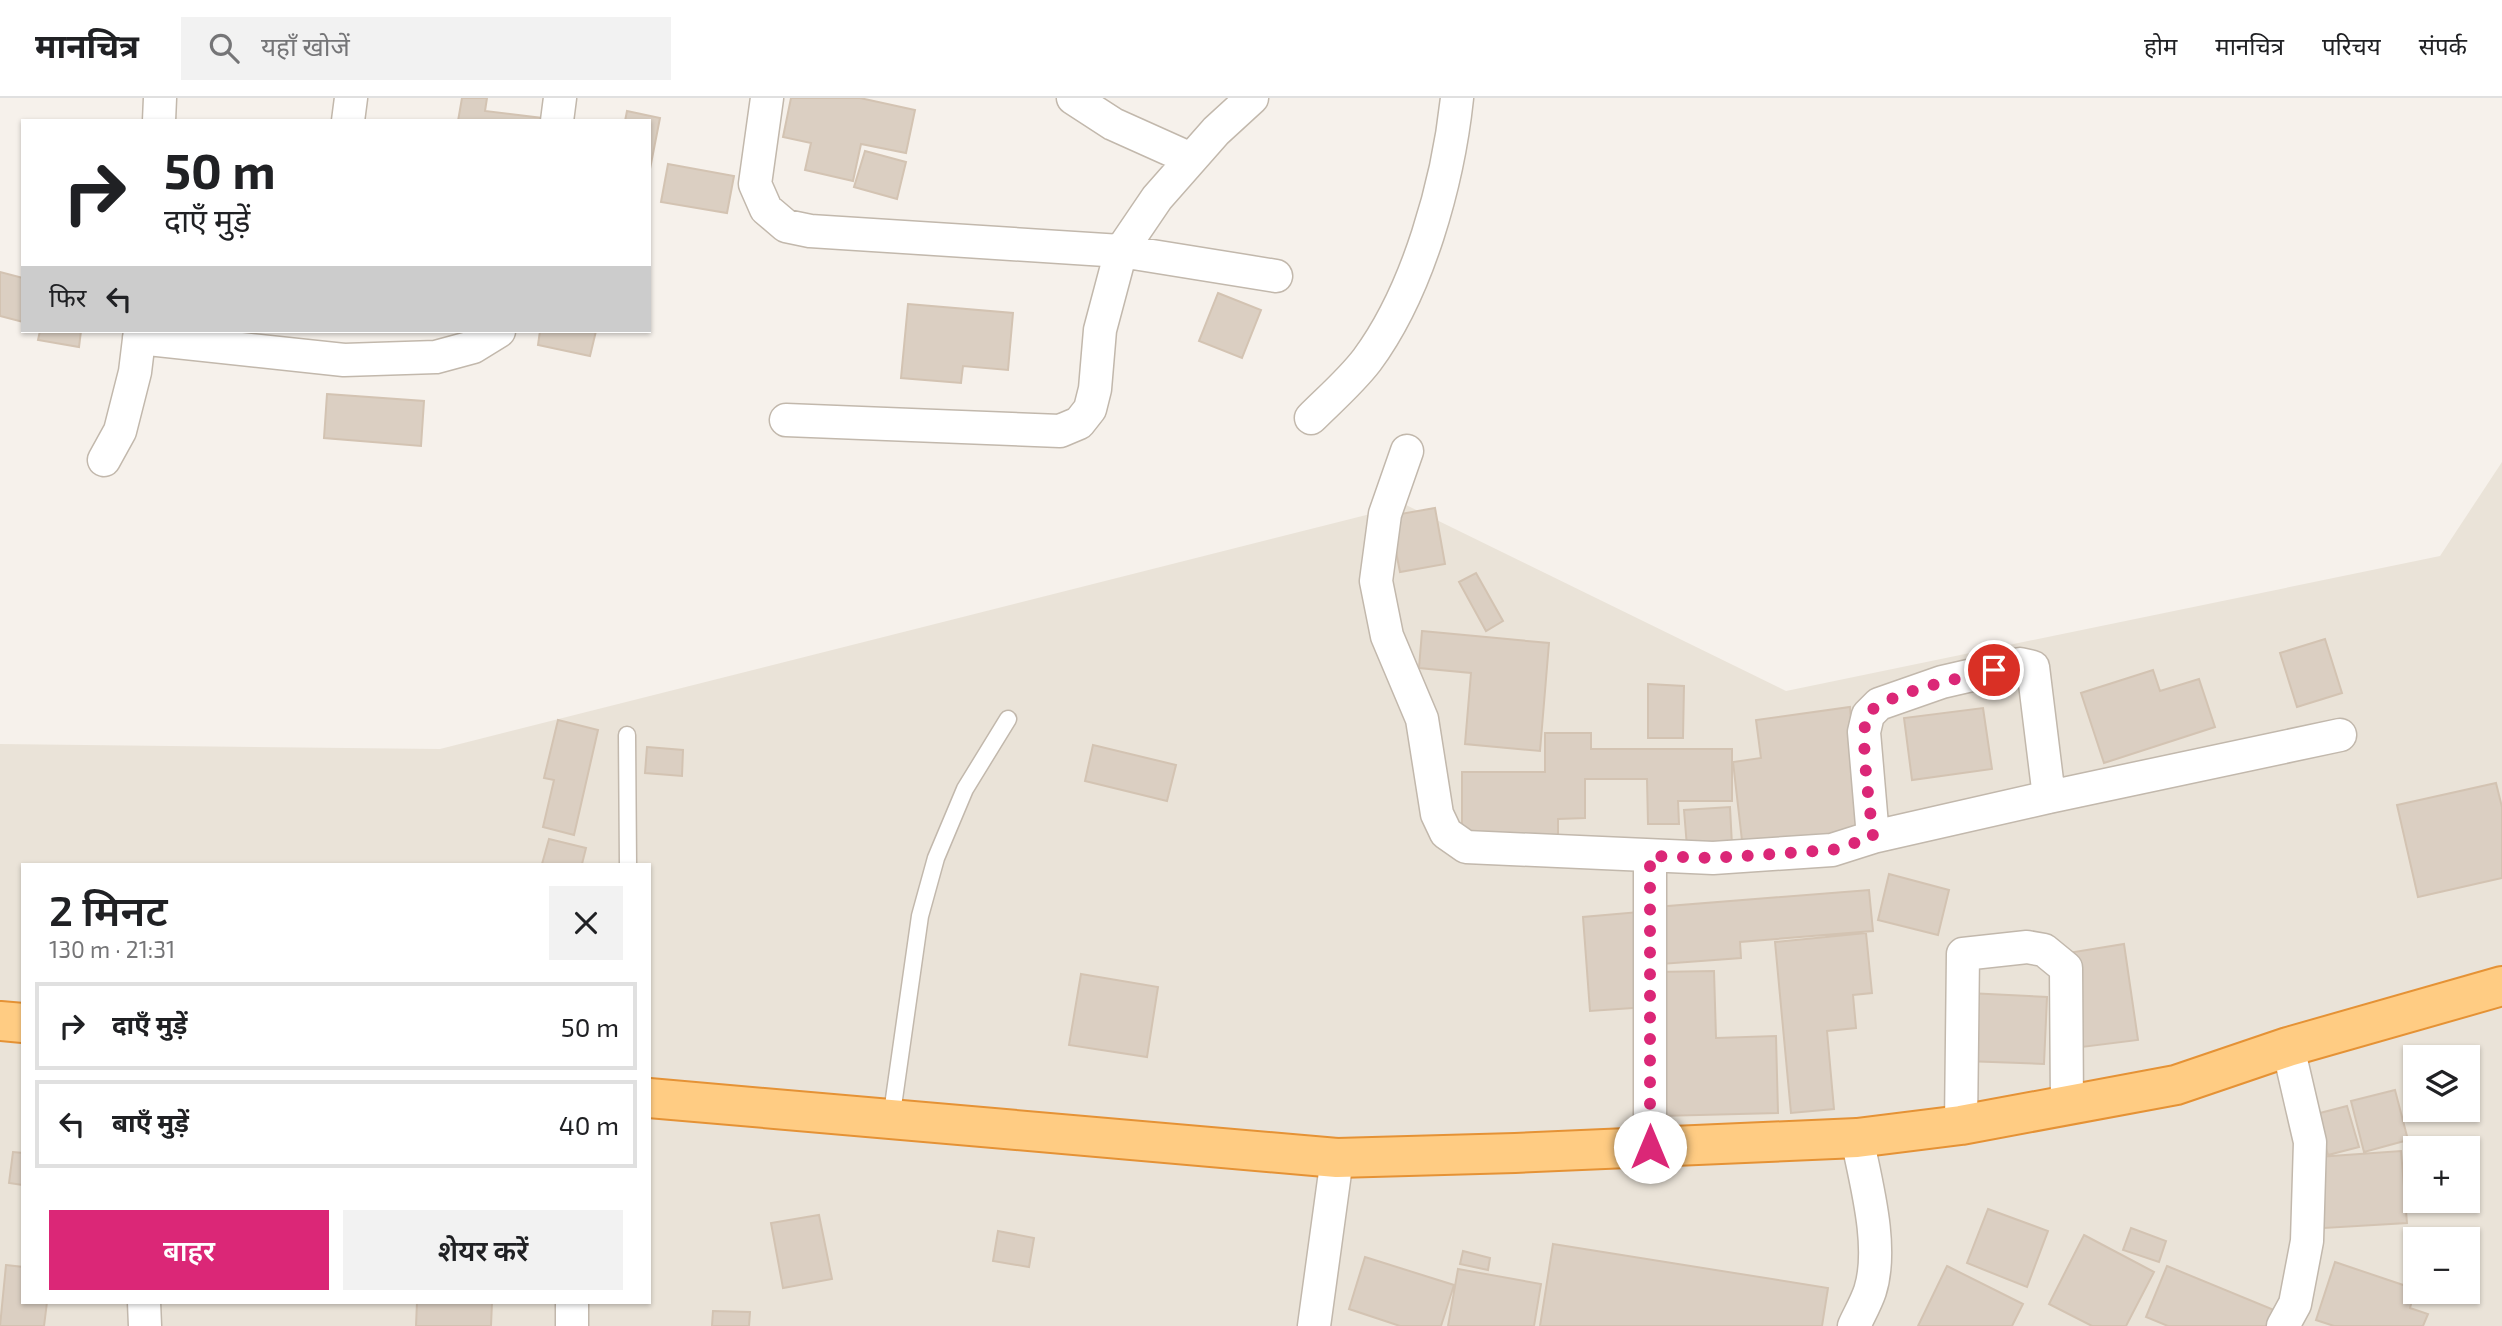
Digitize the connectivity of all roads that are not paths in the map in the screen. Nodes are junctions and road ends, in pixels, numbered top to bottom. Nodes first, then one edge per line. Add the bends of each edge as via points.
1 (160, 98) edge
2 (351, 98) edge
3 (560, 98) edge
4 (767, 98) edge
5 (1073, 98) edge
6 (1252, 98) edge
7 (1457, 98) edge
8 (159, 119) edge
9 (348, 119) edge
10 (557, 119) edge
11 (1191, 159) junction
12 (1121, 251) junction
13 (1276, 276) dead end
14 (496, 333) edge
15 (139, 335) edge
16 (327, 344) edge
17 (1311, 418) dead end
18 (786, 420) dead end
19 (1407, 451) dead end
20 (104, 460) dead end
21 (1008, 719) dead end
22 (627, 734) dead end
23 (2340, 735) dead end
24 (2049, 797) junction
25 (1873, 837) junction
26 (1650, 856) junction
27 (628, 863) edge
28 (2502, 986) edge
29 (0, 1021) edge
30 (21, 1023) edge
31 (2288, 1047) junction
32 (651, 1098) edge
33 (2067, 1107) junction
34 (891, 1120) junction
35 (1961, 1125) junction
36 (1857, 1138) junction
37 (1650, 1147) junction
38 (1337, 1158) junction
39 (144, 1304) edge
40 (572, 1304) edge
41 (145, 1326) edge
42 (572, 1326) edge
43 (1314, 1326) edge
44 (1854, 1326) edge
45 (2283, 1326) edge

1 - 8 street
2 - 9 street
3 - 10 street
4 - 12 street via 755,184 766,209 786,226
5 - 11 street via 1113,124
6 - 11 street
7 - 17 street via 1452,145 1421,254 1395,316 1367,360
11 - 12 street
12 - 13 street
12 - 18 street via 1100,330 1095,389 1090,409 1079,423 1060,431
14 - 16 street via 473,347 436,357 344,360
15 - 16 street
15 - 20 street via 120,430
19 - 26 street via 1385,514 1376,581 1387,636 1422,719 1437,814 1446,833 1466,847
21 - 34 lane via 965,789 936,858 920,916
22 - 27 lane
23 - 24 street
24 - 25 street
24 - 25 street via 2033,667 2020,664 1942,682 1879,704 1868,715 1864,732
25 - 26 street via 1832,850 1713,858
26 - 37 street
28 - 31 highway
29 - 30 highway
31 - 33 highway via 2176,1085
31 - 45 street via 2310,1142 2307,1241 2295,1304
32 - 34 highway
33 - 35 highway
33 - 35 street via 2066,968 2044,950 2027,947 1963,954
34 - 38 highway
35 - 36 highway
36 - 37 highway
36 - 44 street via 1875,1247 1870,1290
37 - 38 highway
38 - 43 street
39 - 41 street
40 - 42 street

